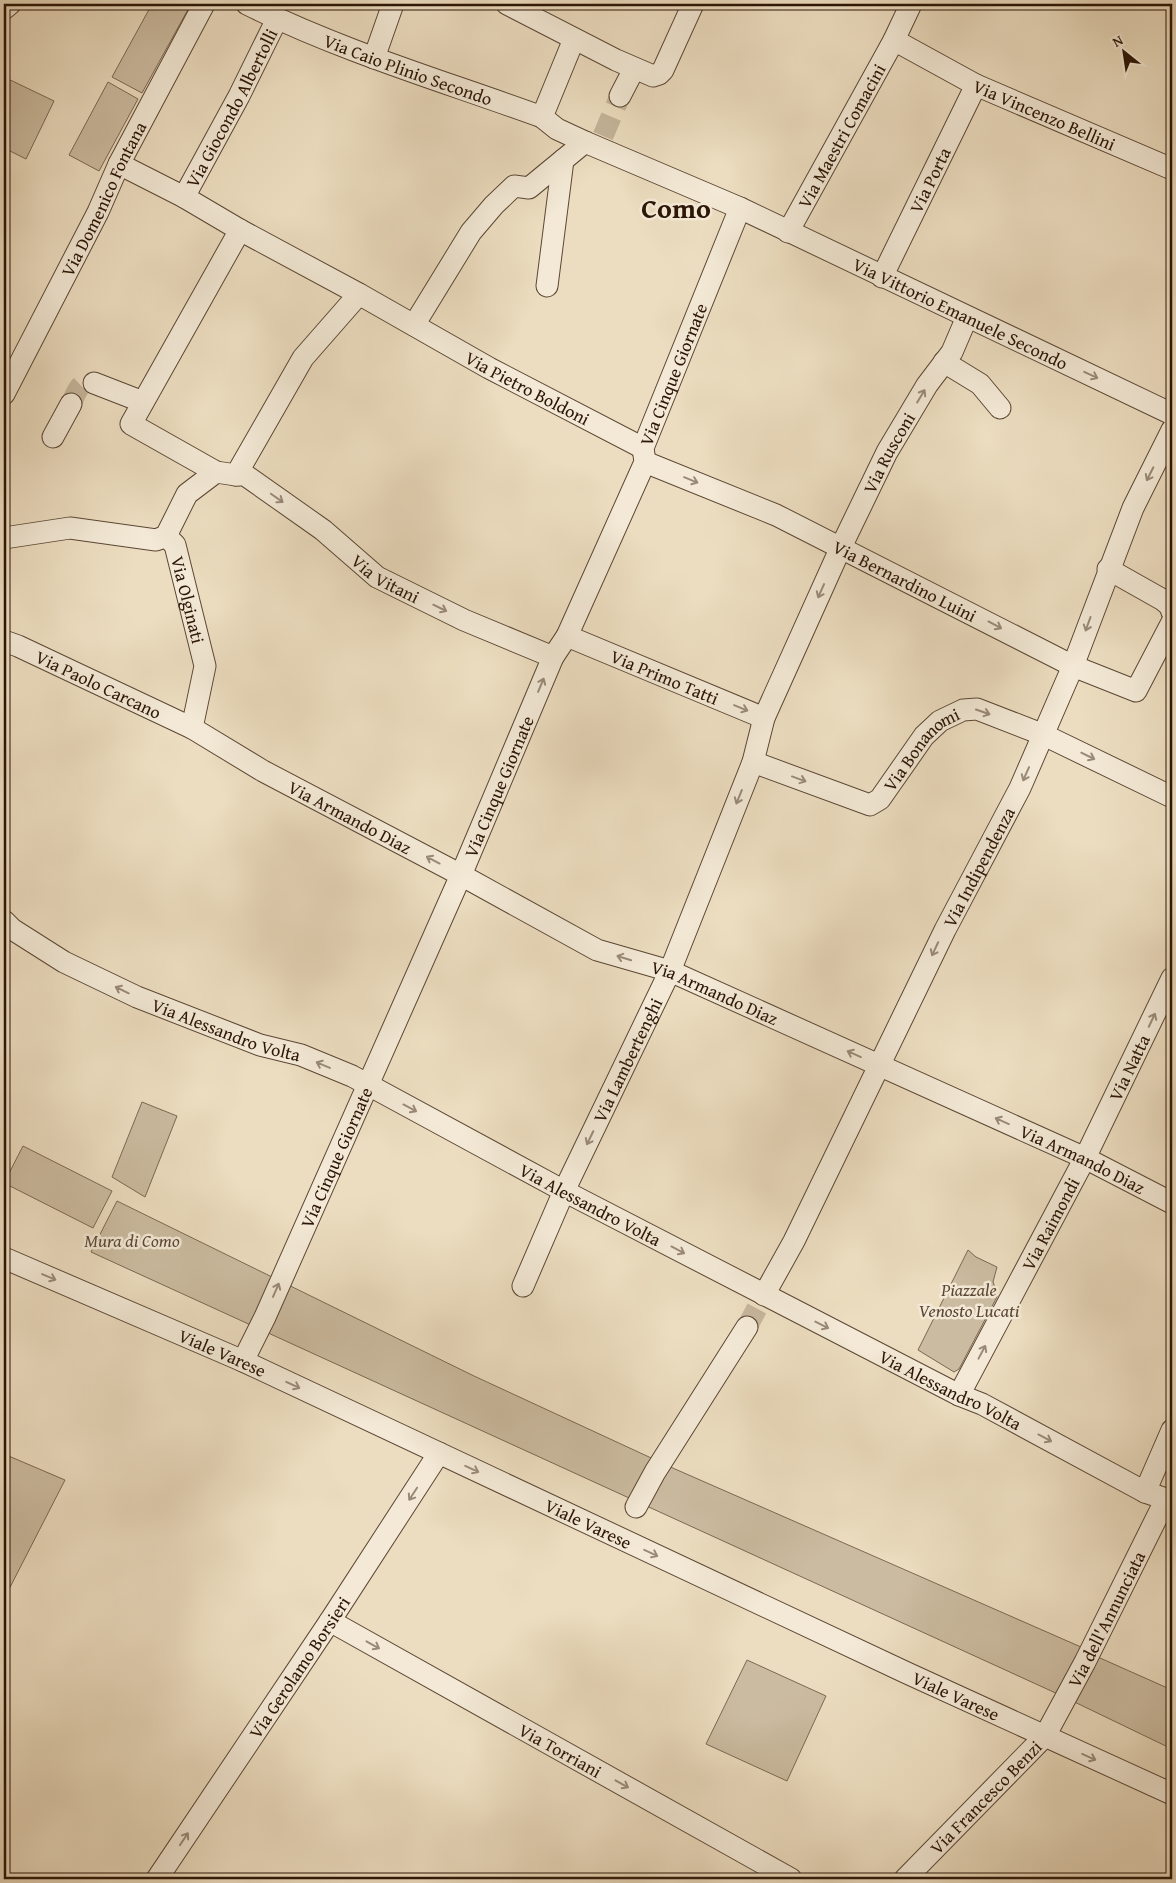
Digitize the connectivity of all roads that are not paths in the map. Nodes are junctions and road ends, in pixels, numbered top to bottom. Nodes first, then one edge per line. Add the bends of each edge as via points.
1 (10, 4) edge
2 (204, 4) edge
3 (247, 4) edge
4 (393, 4) edge
5 (507, 4) edge
6 (693, 4) edge
7 (911, 4) edge
8 (4, 9) edge
9 (277, 18) junction
10 (574, 39) junction
11 (894, 40) junction
12 (377, 50) junction
13 (634, 69) junction
14 (976, 85) junction
15 (620, 96) tunnel mouth
16 (542, 118) junction
17 (588, 140) junction
18 (563, 160) junction
19 (119, 164) junction
20 (1172, 170) edge
21 (184, 197) junction
22 (744, 210) junction
23 (240, 230) junction
24 (788, 232) junction
25 (882, 277) junction
26 (546, 286) dead end
27 (359, 294) junction
28 (967, 317) junction
29 (414, 325) junction
30 (944, 362) junction
31 (94, 383) dead end
32 (4, 394) edge
33 (143, 402) junction
34 (71, 404) tunnel mouth
35 (1000, 408) dead end
36 (1172, 414) edge
37 (1172, 430) edge
38 (53, 437) dead end
39 (647, 446) junction
40 (226, 473) junction
41 (166, 536) junction
42 (4, 538) edge
43 (841, 547) junction
44 (1108, 570) junction
45 (1172, 612) edge
46 (1172, 622) edge
47 (567, 636) junction
48 (4, 641) edge
49 (553, 657) junction
50 (1073, 666) junction
51 (764, 718) junction
52 (192, 728) junction
53 (1044, 735) junction
54 (753, 762) junction
55 (263, 771) joint
56 (1172, 797) edge
57 (461, 875) junction
58 (4, 921) edge
59 (670, 971) junction
60 (1172, 978) edge
61 (880, 1066) junction
62 (367, 1086) junction
63 (1085, 1158) junction
64 (564, 1190) junction
65 (1172, 1203) edge
66 (4, 1258) edge
67 (523, 1286) dead end
68 (764, 1295) junction
69 (747, 1327) tunnel mouth
70 (242, 1361) junction
71 (960, 1395) junction
72 (1172, 1430) edge
73 (439, 1453) junction
74 (1145, 1492) junction
75 (1169, 1499) edge
76 (636, 1507) dead end
77 (330, 1621) junction
78 (1045, 1736) junction
79 (1172, 1794) edge
80 (157, 1879) edge
81 (791, 1879) edge
82 (905, 1879) edge

1 - 8 street
2 - 19 street, Via Domenico Fontana
3 - 9 street, Via Caio Plinio Secondo
4 - 12 street
5 - 10 street
6 - 13 street via 663,70 653,76
7 - 11 street, Via Maestri Comacini
9 - 12 street, Via Caio Plinio Secondo
9 - 21 street, Via Giocondo Albertolli
10 - 13 street
10 - 16 street
11 - 14 street, Via Vincenzo Bellini
11 - 24 street, Via Maestri Comacini
12 - 16 street, Via Caio Plinio Secondo
13 - 15 street
14 - 20 street, Via Vincenzo Bellini
14 - 25 street, Via Porta
16 - 17 street, Via Caio Plinio Secondo
17 - 18 street
17 - 22 street, Via Caio Plinio Secondo
18 - 26 street
18 - 29 street via 529,188 514,186 494,205 470,232
19 - 21 street, Via Pietro Boldoni
19 - 32 street, Via Domenico Fontana via 97,192
21 - 23 street, Via Pietro Boldoni
22 - 24 street, Via Vittorio Emanuele Secondo
22 - 39 street, Via Cinque Giornate via 712,275
23 - 27 street, Via Pietro Boldoni
23 - 33 street
24 - 25 street, Via Vittorio Emanuele Secondo
25 - 28 street, Via Vittorio Emanuele Secondo
27 - 29 street, Via Pietro Boldoni
27 - 40 street via 303,358
28 - 30 street, Via Rusconi via 952,352
28 -> 36 street, Via Vittorio Emanuele Secondo
29 - 39 street, Via Pietro Boldoni via 489,368
30 - 35 street via 980,384
43 -> 30 street, Via Rusconi via 887,452
31 - 33 street
33 - 40 street, Via Vitani via 131,424
34 - 38 street
37 -> 44 street, Via Indipendenza via 1133,508
39 -> 43 street, Via Bernardino Luini
39 - 47 street, Via Cinque Giornate
40 - 41 street via 186,494
40 -> 49 street, Via Vitani via 245,475 323,530 377,577 464,620
41 - 42 street via 156,540 70,528
41 - 52 street, Via Olginati via 175,545 205,666
43 -> 50 street, Via Bernardino Luini
43 -> 51 street, Via Rusconi
44 - 45 street via 1163,600
44 -> 50 street, Via Indipendenza
46 - 50 street, Via Bernardino Luini via 1136,691
47 - 49 street, Via Cinque Giornate
47 -> 51 street, Via Primo Tatti
48 - 52 street, Via Paolo Carcano
57 -> 49 street, Via Cinque Giornate
50 - 53 street, Via Indipendenza
51 - 54 street, Via Lambertenghi
52 - 55 street, Via Paolo Carcano
54 -> 53 street, Via Bonanomi via 870,805 880,799 924,736 940,721 963,710 976,709
53 -> 56 street
53 -> 61 street, Via Indipendenza
54 -> 59 street, Via Lambertenghi
57 -> 55 street, Via Armando Diaz
59 -> 57 street, Via Armando Diaz via 597,950
57 - 62 street, Via Cinque Giornate
62 -> 58 street, Via Alessandro Volta via 352,1076 301,1055 260,1046 137,997 64,962
61 -> 59 street, Via Armando Diaz
59 -> 64 street, Via Lambertenghi
63 -> 60 street, Via Natta
63 -> 61 street, Via Armando Diaz
61 - 68 street, Via Indipendenza
62 -> 64 street, Via Alessandro Volta
70 -> 62 street, Via Cinque Giornate via 265,1317
63 - 65 street, Via Armando Diaz
71 -> 63 street, Via Raimondi
64 - 67 street, Via Lambertenghi
64 -> 68 street, Via Alessandro Volta
66 -> 70 street, Viale Varese
68 -> 71 street, Via Alessandro Volta
69 - 76 street
70 -> 73 street, Viale Varese
71 -> 74 street, Via Alessandro Volta
72 - 74 street
73 -> 77 street, Via Gerolamo Borsieri
73 -> 78 street, Viale Varese
74 - 75 street, Via Alessandro Volta
75 - 78 street, Via dell'Annunciata
80 -> 77 street, Via Gerolamo Borsieri
77 -> 81 street, Via Torriani
78 -> 79 street, Viale Varese
78 - 82 street, Via Francesco Benzi

